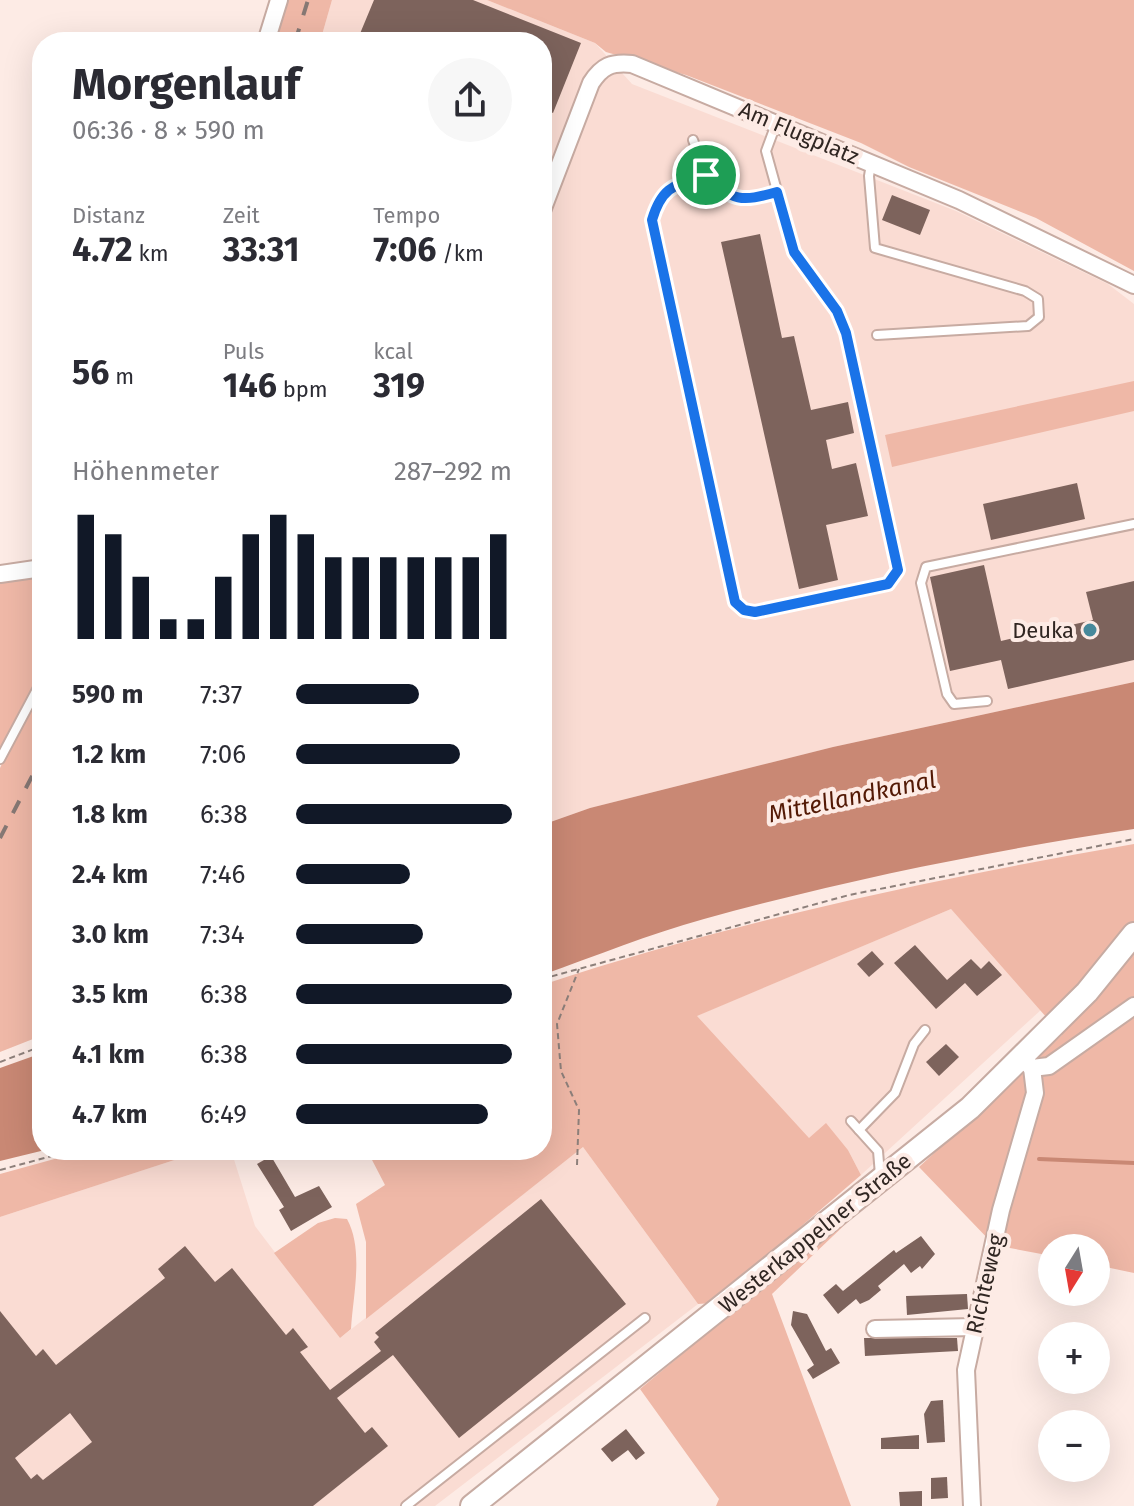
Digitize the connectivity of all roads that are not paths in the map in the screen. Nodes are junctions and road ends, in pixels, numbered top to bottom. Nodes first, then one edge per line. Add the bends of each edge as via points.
1 (279, 0) edge
2 (269, 32) edge
3 (776, 124) junction
4 (693, 140) dead end
5 (872, 164) junction
6 (552, 169) edge
7 (706, 175) junction
8 (777, 192) junction
9 (1134, 285) edge
10 (877, 335) dead end
11 (1134, 524) edge
12 (32, 569) edge
13 (0, 574) edge
14 (32, 701) edge
15 (987, 701) dead end
16 (0, 759) edge
17 (1134, 934) edge
18 (1134, 1006) edge
19 (925, 1030) dead end
20 (1027, 1063) junction
21 (851, 1121) dead end
22 (859, 1130) junction
23 (881, 1180) junction
24 (645, 1318) dead end
25 (975, 1327) junction
26 (875, 1329) dead end
27 (406, 1506) edge
28 (472, 1506) edge
29 (972, 1506) edge

1 - 2 street
3 - 5 street, Am Flugplatz
3 - 6 street, Am Flugplatz via 616,62 601,68 591,83
3 - 8 lane via 766,151
4 - 7 lane
5 - 9 street, Am Flugplatz
5 - 10 lane via 875,248 1025,291 1038,299 1039,317 1028,326
7 - 8 lane via 726,196 749,200
7 - 8 lane via 672,186 658,200 652,220 735,602 755,612 888,584 898,570 846,333 837,311 794,252
11 - 15 lane via 926,567 921,583 947,694 954,704
12 - 13 street
14 - 16 lane
17 - 20 main road, Westerkappelner Straße
18 - 20 street via 1049,1066
19 - 22 lane via 895,1093
20 - 23 main road, Westerkappelner Straße
20 - 25 street, Richteweg via 1035,1093
21 - 22 lane
22 - 23 lane via 878,1151
23 - 28 main road, Westerkappelner Straße
24 - 27 lane
25 - 26 street
25 - 29 street, Richteweg via 966,1385

